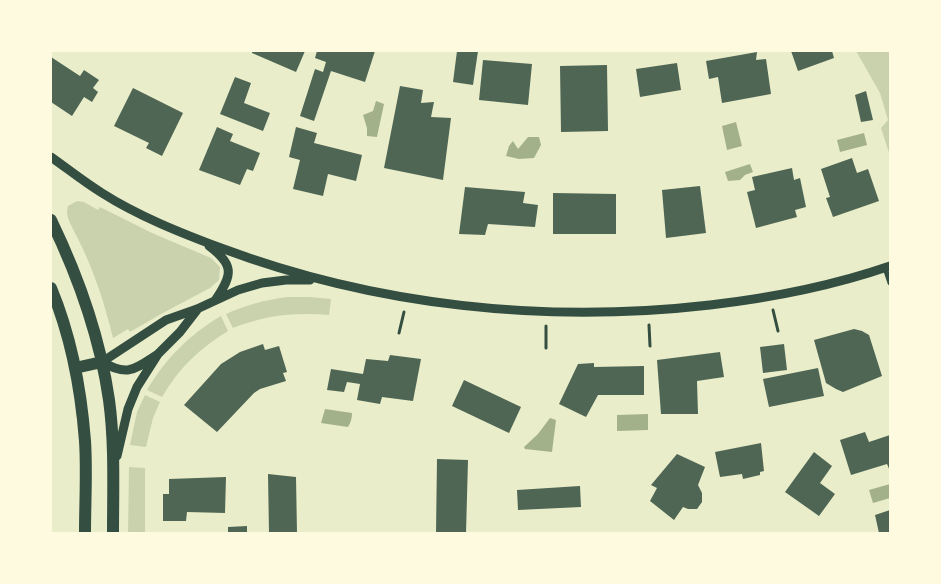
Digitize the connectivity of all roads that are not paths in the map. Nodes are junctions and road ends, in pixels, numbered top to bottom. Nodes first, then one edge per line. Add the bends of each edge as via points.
1 (51, 157) edge
2 (51, 220) edge
3 (201, 240) junction
4 (887, 267) edge
5 (334, 283) junction
6 (890, 283) edge
7 (51, 288) edge
8 (216, 299) junction
9 (197, 309) junction
10 (158, 354) junction
11 (102, 362) junction
12 (75, 368) junction
13 (113, 478) junction
14 (85, 533) edge
15 (113, 533) edge

1 - 3 street via 102,193
2 - 11 main road via 81,286
3 - 5 street
3 - 8 street via 227,265 226,283
4 - 5 street via 783,294 633,311 483,308
4 - 6 street
5 - 8 street via 310,280 262,283
7 - 12 main road
8 - 9 street
9 - 10 street
9 - 11 street via 166,320
10 - 11 street via 138,368 126,370 115,369
10 - 13 street via 137,387 128,409
11 - 12 main road
11 - 13 main road via 109,401
12 - 14 main road via 85,442
13 - 15 main road

